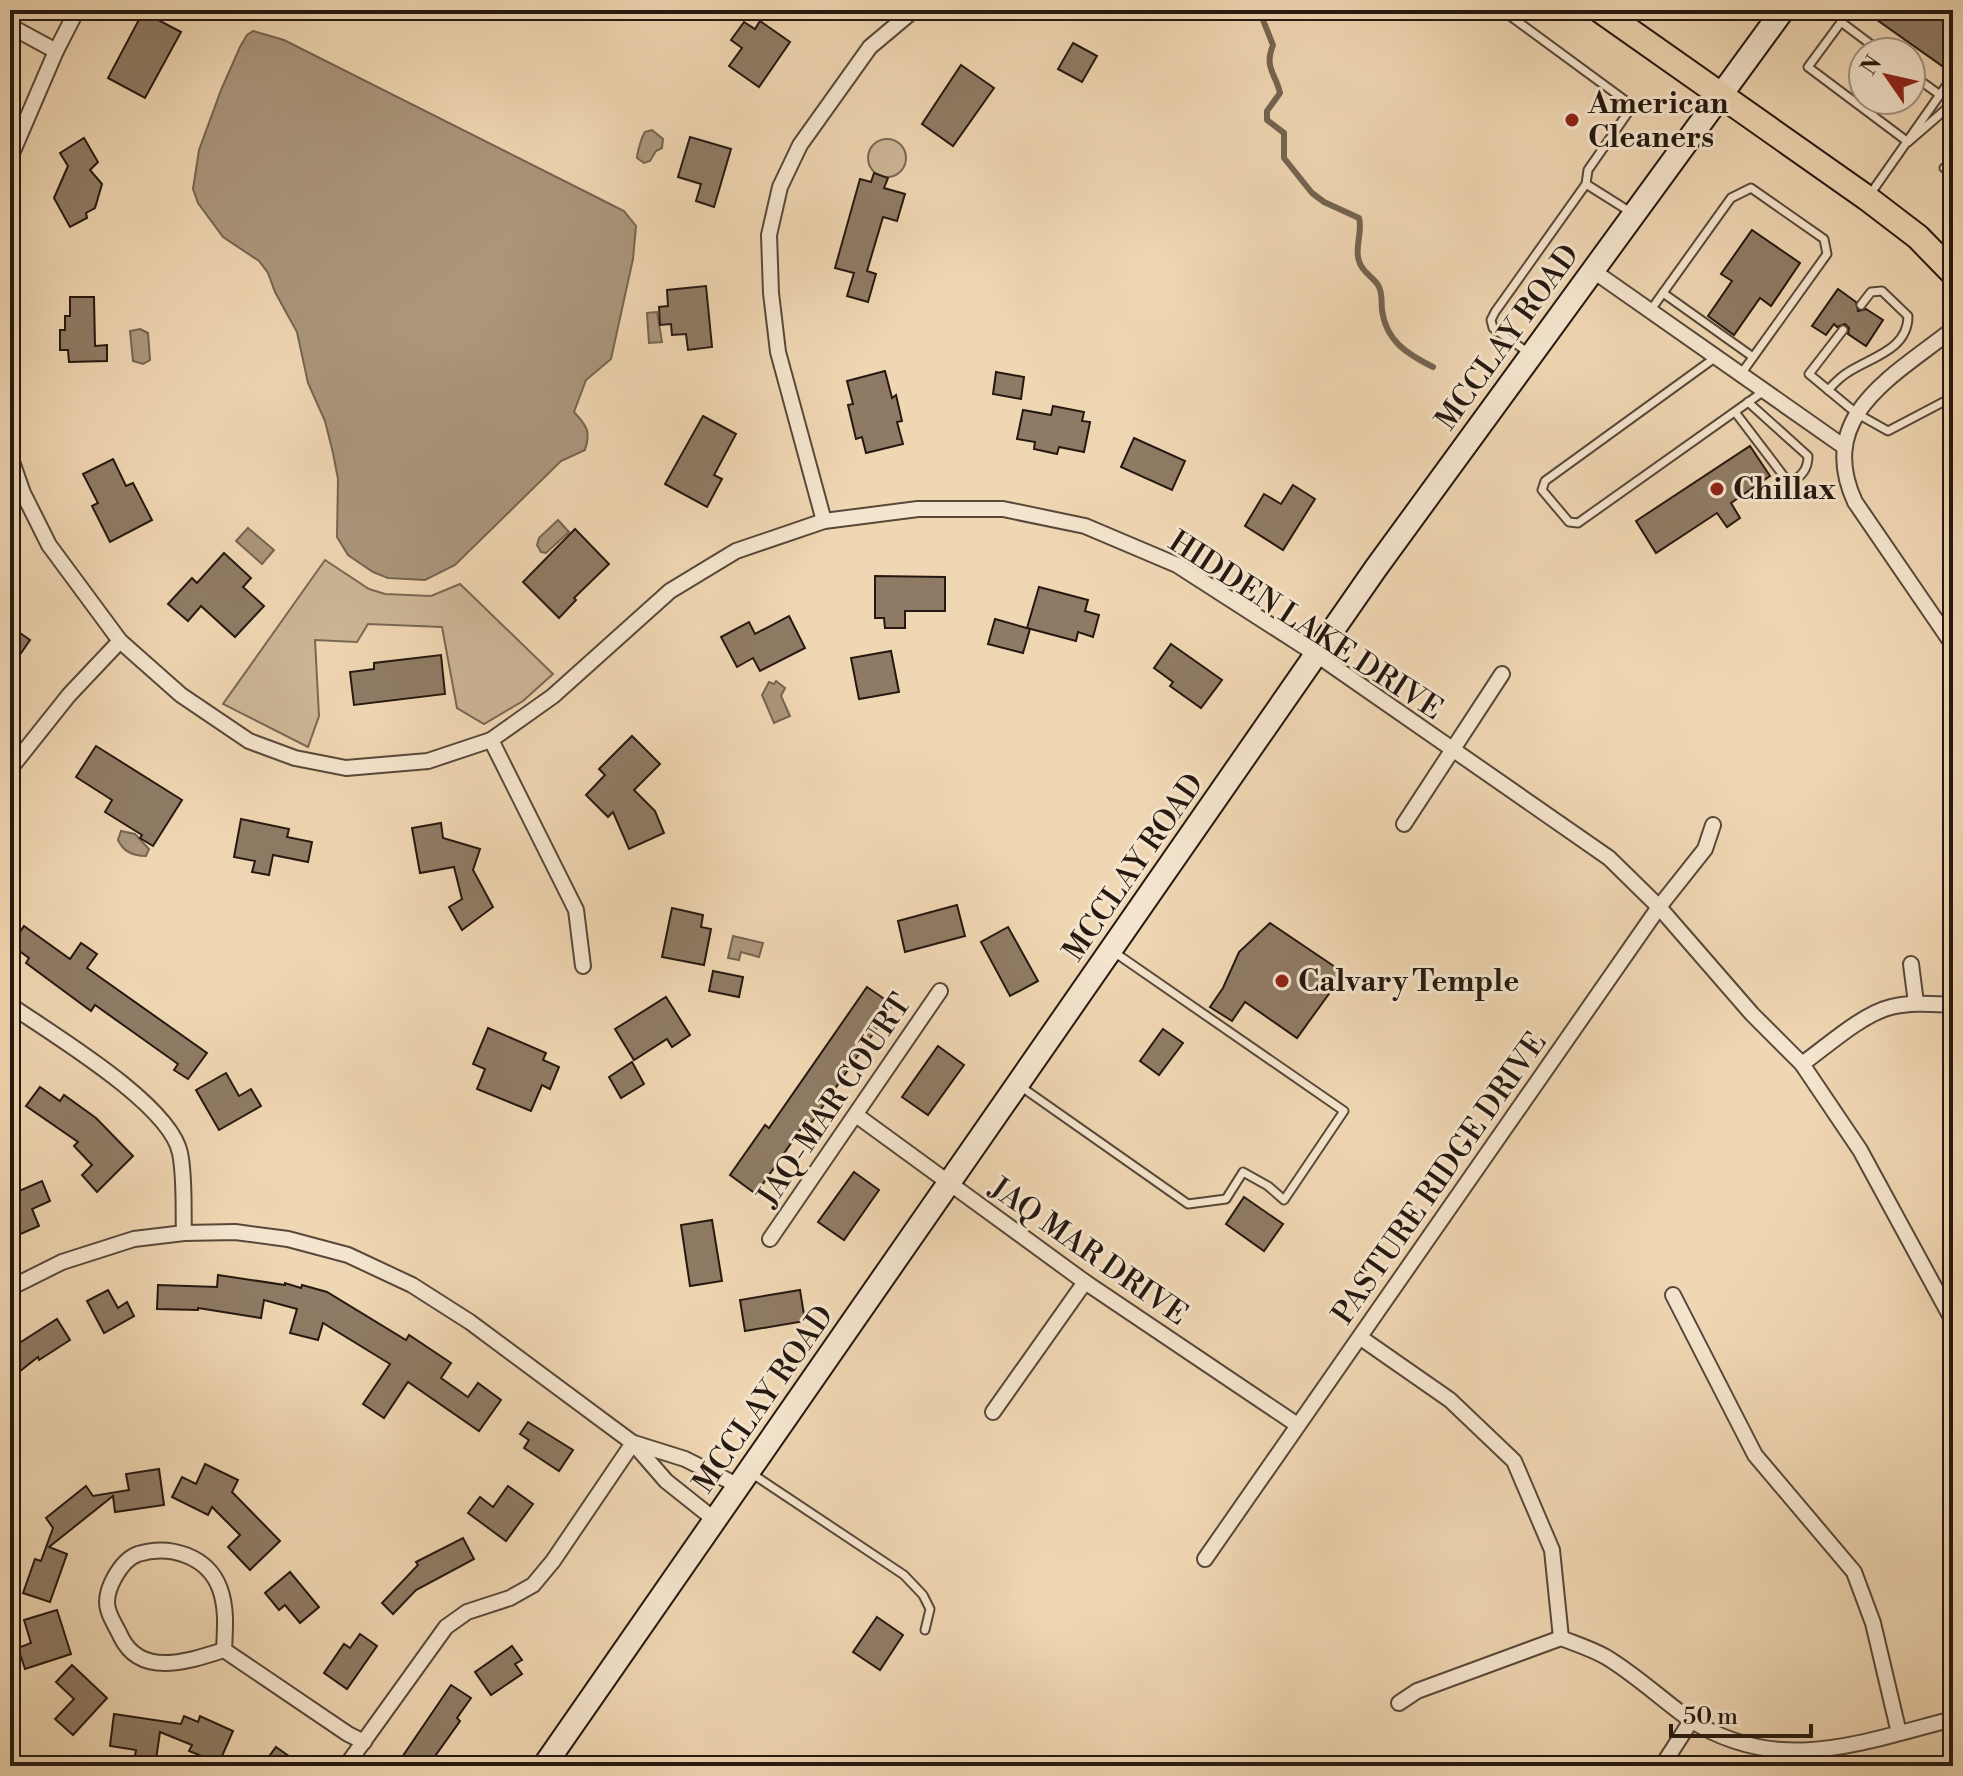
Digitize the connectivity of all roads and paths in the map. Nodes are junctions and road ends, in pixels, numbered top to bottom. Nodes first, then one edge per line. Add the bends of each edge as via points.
1 (77, 10) edge
2 (914, 10) edge
3 (1502, 10) edge
4 (1600, 10) edge
5 (1754, 10) edge
6 (1850, 10) edge
7 (1778, 16) edge
8 (1841, 22) junction
9 (10, 26) edge
10 (1860, 36) edge
11 (56, 51) junction
12 (1953, 76) edge
13 (1927, 86) edge
14 (1721, 94) junction
15 (1940, 95) junction
16 (1953, 98) edge
17 (1908, 142) junction
18 (10, 158) edge
19 (1944, 168) dead end
20 (1953, 174) edge
21 (1586, 184) junction
22 (1867, 198) junction
23 (1633, 214) junction
24 (1592, 270) junction
25 (1953, 273) edge
26 (1663, 293) junction
27 (1861, 305) dead end
28 (1650, 311) junction
29 (1953, 329) edge
30 (1843, 330) dead end
31 (1531, 354) junction
32 (1716, 357) junction
33 (1753, 357) junction
34 (1741, 374) junction
35 (1828, 390) junction
36 (1764, 391) junction
37 (1748, 402) junction
38 (1953, 402) edge
39 (1735, 412) junction
40 (1856, 413) junction
41 (1843, 446) junction
42 (10, 456) edge
43 (824, 521) junction
44 (120, 641) junction
45 (1953, 645) edge
46 (1317, 655) junction
47 (1502, 674) dead end
48 (491, 740) junction
49 (1453, 751) junction
50 (10, 769) edge
51 (1404, 824) dead end
52 (1713, 825) dead end
53 (1659, 907) junction
54 (1112, 951) junction
55 (1911, 964) dead end
56 (583, 966) dead end
57 (940, 991) dead end
58 (1916, 1003) junction
59 (10, 1005) edge
60 (1953, 1005) edge
61 (1802, 1064) junction
62 (1018, 1085) junction
63 (856, 1115) junction
64 (949, 1185) junction
65 (184, 1233) junction
66 (770, 1239) dead end
67 (1085, 1282) junction
68 (10, 1288) edge
69 (1673, 1295) dead end
70 (1953, 1321) edge
71 (1361, 1338) junction
72 (993, 1412) dead end
73 (1296, 1424) junction
74 (633, 1443) junction
75 (744, 1479) junction
76 (715, 1520) junction
77 (1205, 1559) dead end
78 (925, 1630) dead end
79 (1561, 1638) junction
80 (224, 1650) junction
81 (1399, 1703) dead end
82 (1953, 1719) edge
83 (1691, 1721) junction
84 (1899, 1733) junction
85 (364, 1742) junction
86 (346, 1766) edge
87 (544, 1766) edge
88 (1662, 1766) edge

1 - 11 street
2 - 43 street via 870,47 800,145 780,187 769,235 778,352
3 - 21 lane via 1630,104 1588,170
4 - 14 main road
5 - 7 lane
6 - 8 lane
7 - 14 main road, MCCLAY ROAD
8 - 10 lane
8 - 17 lane via 1808,67
9 - 11 street
11 - 18 street
12 - 15 lane
13 - 15 lane
14 - 22 main road
14 - 23 main road, MCCLAY ROAD
15 - 17 lane
16 - 17 lane
17 - 22 lane
19 - 20 lane
21 - 23 lane
21 - 31 lane via 1491,320 1493,328
22 - 25 main road via 1918,237
23 - 24 main road, MCCLAY ROAD
24 - 28 street
24 - 31 main road, MCCLAY ROAD
26 - 28 lane
26 - 33 lane
26 - 33 lane via 1731,198 1751,188 1824,239 1827,254
27 - 35 lane via 1871,292 1882,291 1908,316 1906,333
28 - 32 street
29 - 40 street via 1882,385
30 - 35 lane via 1809,374
31 - 46 main road, MCCLAY ROAD
32 - 34 street
32 - 39 lane via 1545,481 1542,490 1569,522 1578,523
33 - 34 lane
34 - 36 street
35 - 40 lane
36 - 37 lane
36 - 41 street
37 - 39 lane
37 - 39 lane via 1808,456 1800,478 1786,479
38 - 40 lane via 1947,400 1888,431
40 - 41 street
41 - 45 street via 1845,481 1855,502
42 - 44 street, HIDDEN LAKE DRIVE via 49,545
43 - 46 street, HIDDEN LAKE DRIVE via 918,509 1003,509 1085,526 1177,565
43 - 48 street, HIDDEN LAKE DRIVE via 736,551 670,591 553,696
44 - 48 street, HIDDEN LAKE DRIVE via 181,695 249,741 295,758 346,768 428,761
44 - 50 street
46 - 49 street, HIDDEN LAKE DRIVE
46 - 54 main road, MCCLAY ROAD
47 - 49 street
48 - 56 street via 576,910
49 - 51 street
49 - 53 street, HIDDEN LAKE DRIVE via 1609,858
52 - 53 street, PASTURE RIDGE DRIVE via 1705,849
53 - 61 street, HIDDEN LAKE DRIVE
53 - 71 street, PASTURE RIDGE DRIVE
54 - 62 main road, MCCLAY ROAD
54 - 62 lane via 1344,1111 1284,1200 1243,1172 1226,1199 1188,1204
55 - 58 street
57 - 63 street, JAQ-MAR COURT
58 - 60 street
58 - 61 street via 1885,1009
59 - 65 street via 145,1100 166,1122 180,1151
61 - 70 street, HIDDEN LAKE DRIVE via 1860,1150
62 - 64 main road, MCCLAY ROAD
63 - 64 street, JAQ MAR DRIVE
63 - 66 street, JAQ-MAR COURT
64 - 67 street, JAQ MAR DRIVE
64 - 75 main road, MCCLAY ROAD
65 - 68 street via 134,1239 62,1262
65 - 74 street via 275,1237 348,1255 412,1285 470,1322
67 - 72 street
67 - 73 street, JAQ MAR DRIVE
69 - 84 street via 1755,1455 1854,1572 1873,1623
71 - 73 street, PASTURE RIDGE DRIVE
71 - 79 street via 1450,1400 1514,1461 1552,1550
73 - 77 street, PASTURE RIDGE DRIVE
74 - 75 street
74 - 76 street via 666,1481
74 - 85 street via 533,1585 467,1612 446,1627
75 - 76 main road, MCCLAY ROAD
75 - 78 lane via 904,1575 930,1609
76 - 87 main road, MCCLAY ROAD
79 - 81 street via 1417,1691
79 - 83 street via 1605,1657
80 - 80 street via 190,1660 149,1663 128,1652 107,1607 111,1580 136,1555 173,1550 202,1562 219,1587 226,1619
80 - 85 street
82 - 84 street
83 - 84 street via 1728,1742 1775,1754 1819,1753
83 - 88 street
85 - 86 street

